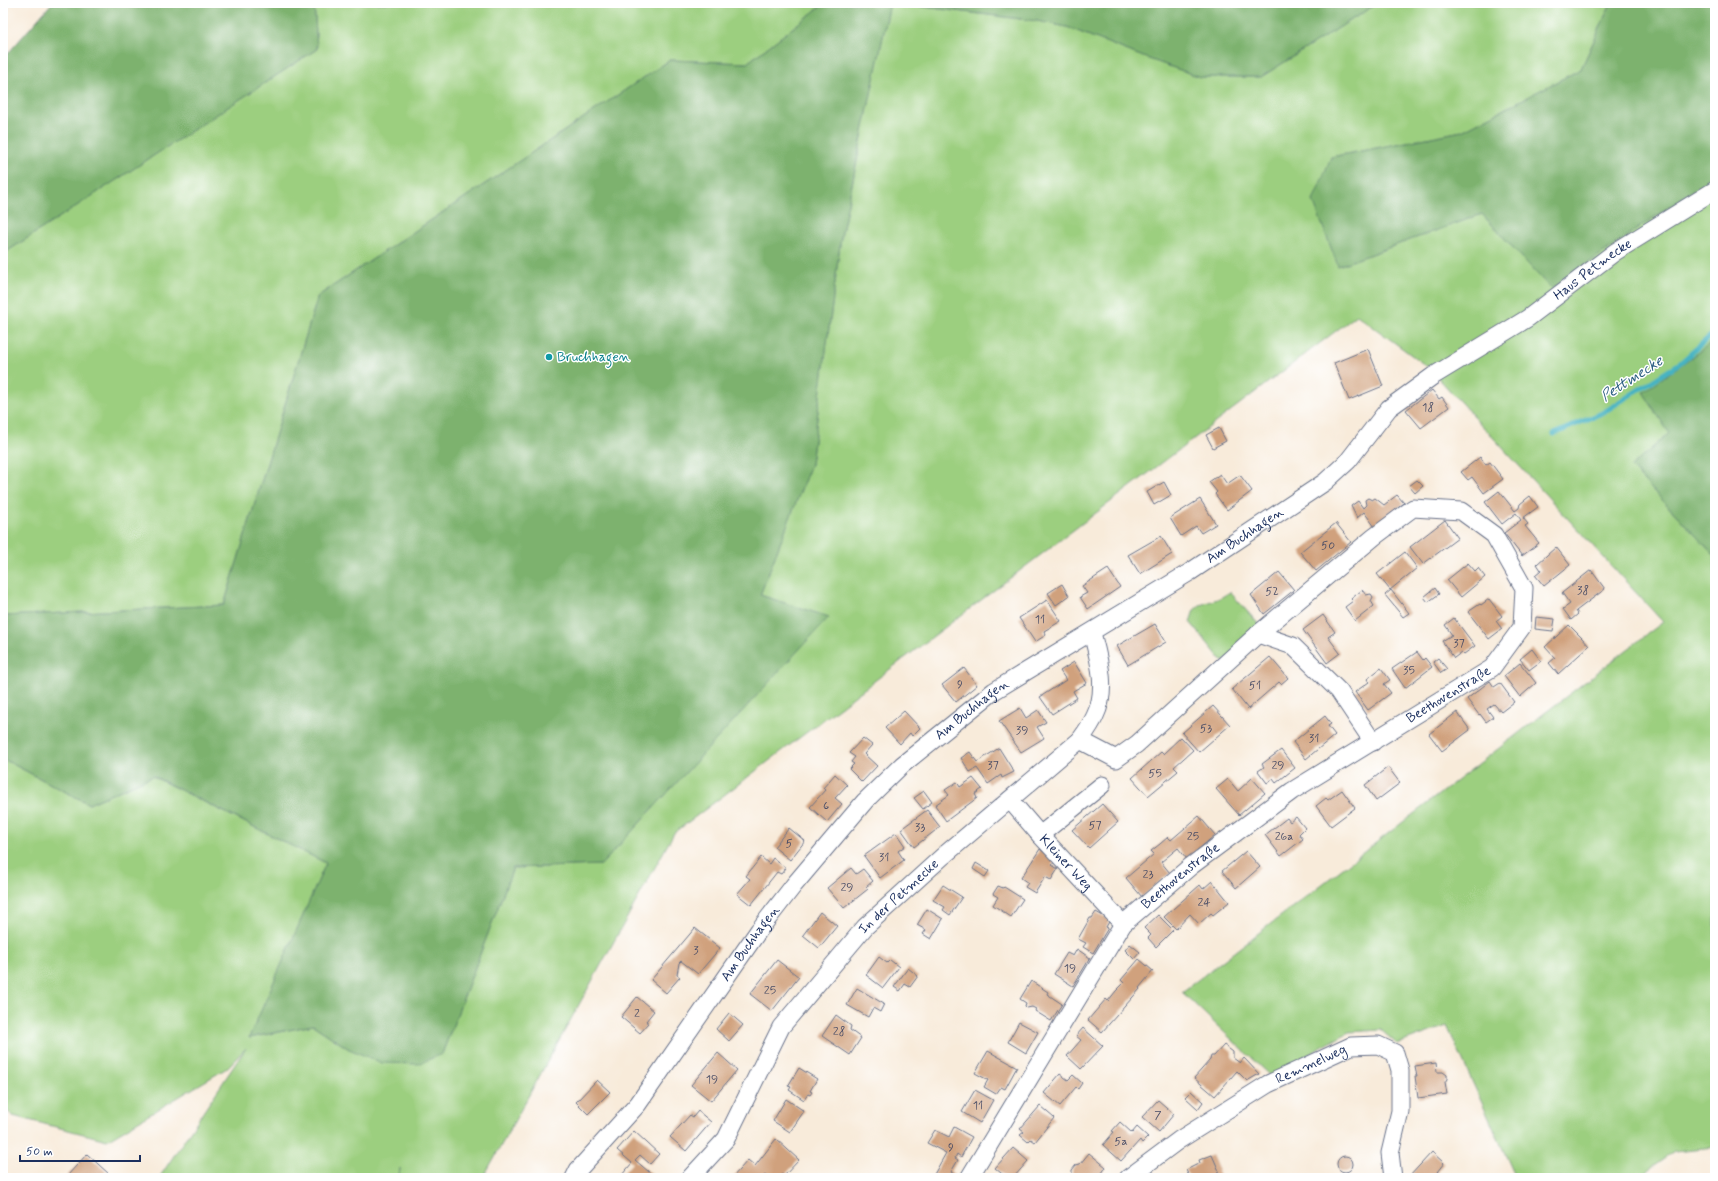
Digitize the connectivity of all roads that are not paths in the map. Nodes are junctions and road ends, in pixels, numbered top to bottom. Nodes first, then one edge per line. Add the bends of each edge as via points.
1 (1715, 190) edge
2 (1472, 352) joint
3 (1092, 633) junction
4 (1258, 634) junction
5 (1080, 740) junction
6 (1373, 742) junction
7 (1102, 785) dead end
8 (1010, 800) junction
9 (1040, 835) junction
10 (1123, 924) junction
11 (574, 1178) edge
12 (690, 1178) edge
13 (969, 1178) edge
14 (1128, 1178) edge
15 (1393, 1178) edge

1 - 2 street, Haus Petmecke via 1614,252 1528,318
2 - 3 street, Am Buchhagen via 1432,376 1389,408 1348,461 1325,482 1190,572
3 - 5 street, In der Petmecke via 1101,672 1102,695 1095,716
3 - 11 street, Am Buchhagen via 994,691 902,765 866,801 798,879 759,930 638,1104 578,1170
4 - 5 street, Beethovenstraße via 1137,744 1116,759
4 - 6 street via 1293,646 1339,691
4 - 6 street, Beethovenstraße via 1374,537 1414,508 1461,511 1494,535 1524,588 1522,627 1492,668
5 - 8 street, In der Petmecke
6 - 10 street, Beethovenstraße via 1292,791 1191,866
7 - 9 street
8 - 9 street, Kleiner Weg
8 - 12 street, In der Petmecke via 942,857 860,932 781,1027 726,1138
9 - 10 street, Kleiner Weg
10 - 13 street, Beethovenstraße
14 - 15 street, Remmelweg via 1179,1140 1268,1084 1351,1046 1378,1045 1395,1053 1400,1070 1400,1111 1390,1153

